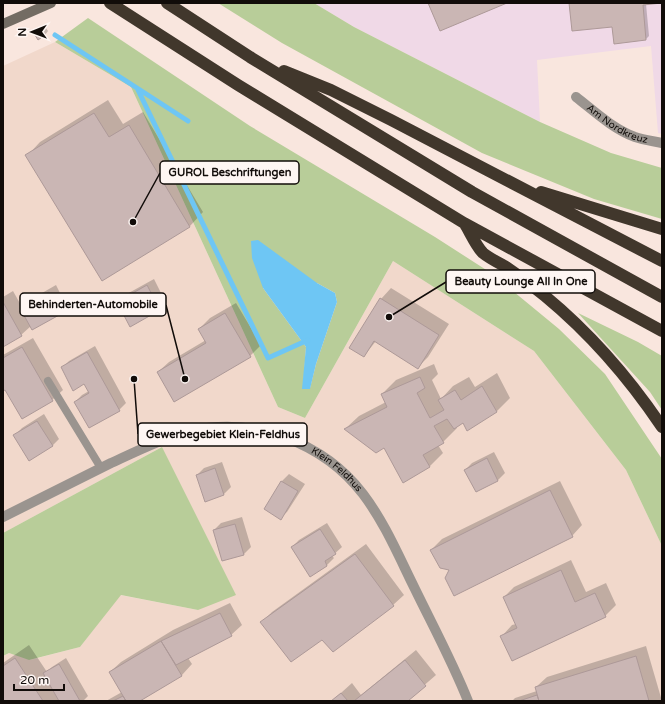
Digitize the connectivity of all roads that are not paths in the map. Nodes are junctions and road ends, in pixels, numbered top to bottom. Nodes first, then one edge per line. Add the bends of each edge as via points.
1 (51, 3) edge
2 (167, 3) edge
3 (112, 5) edge
4 (3, 24) edge
5 (250, 57) junction
6 (576, 97) dead end
7 (662, 144) edge
8 (512, 183) junction
9 (464, 223) junction
10 (662, 229) edge
11 (662, 261) edge
12 (662, 298) edge
13 (662, 331) edge
14 (48, 381) dead end
15 (662, 427) edge
16 (101, 468) junction
17 (3, 517) edge
18 (468, 701) edge

1 - 4 street
2 - 5 highway
3 - 9 highway
5 - 8 highway via 331,90
5 - 12 highway via 472,192
6 - 7 street, Am Nordkreuz via 627,133
8 - 10 highway
8 - 11 highway
9 - 13 highway
9 - 15 highway via 482,252 545,296 600,347 646,402
14 - 16 lane
16 - 17 street, Klein Feldhus
16 - 18 street, Klein Feldhus via 151,444 191,431 216,427 266,431 296,441 324,457 353,481 379,516

